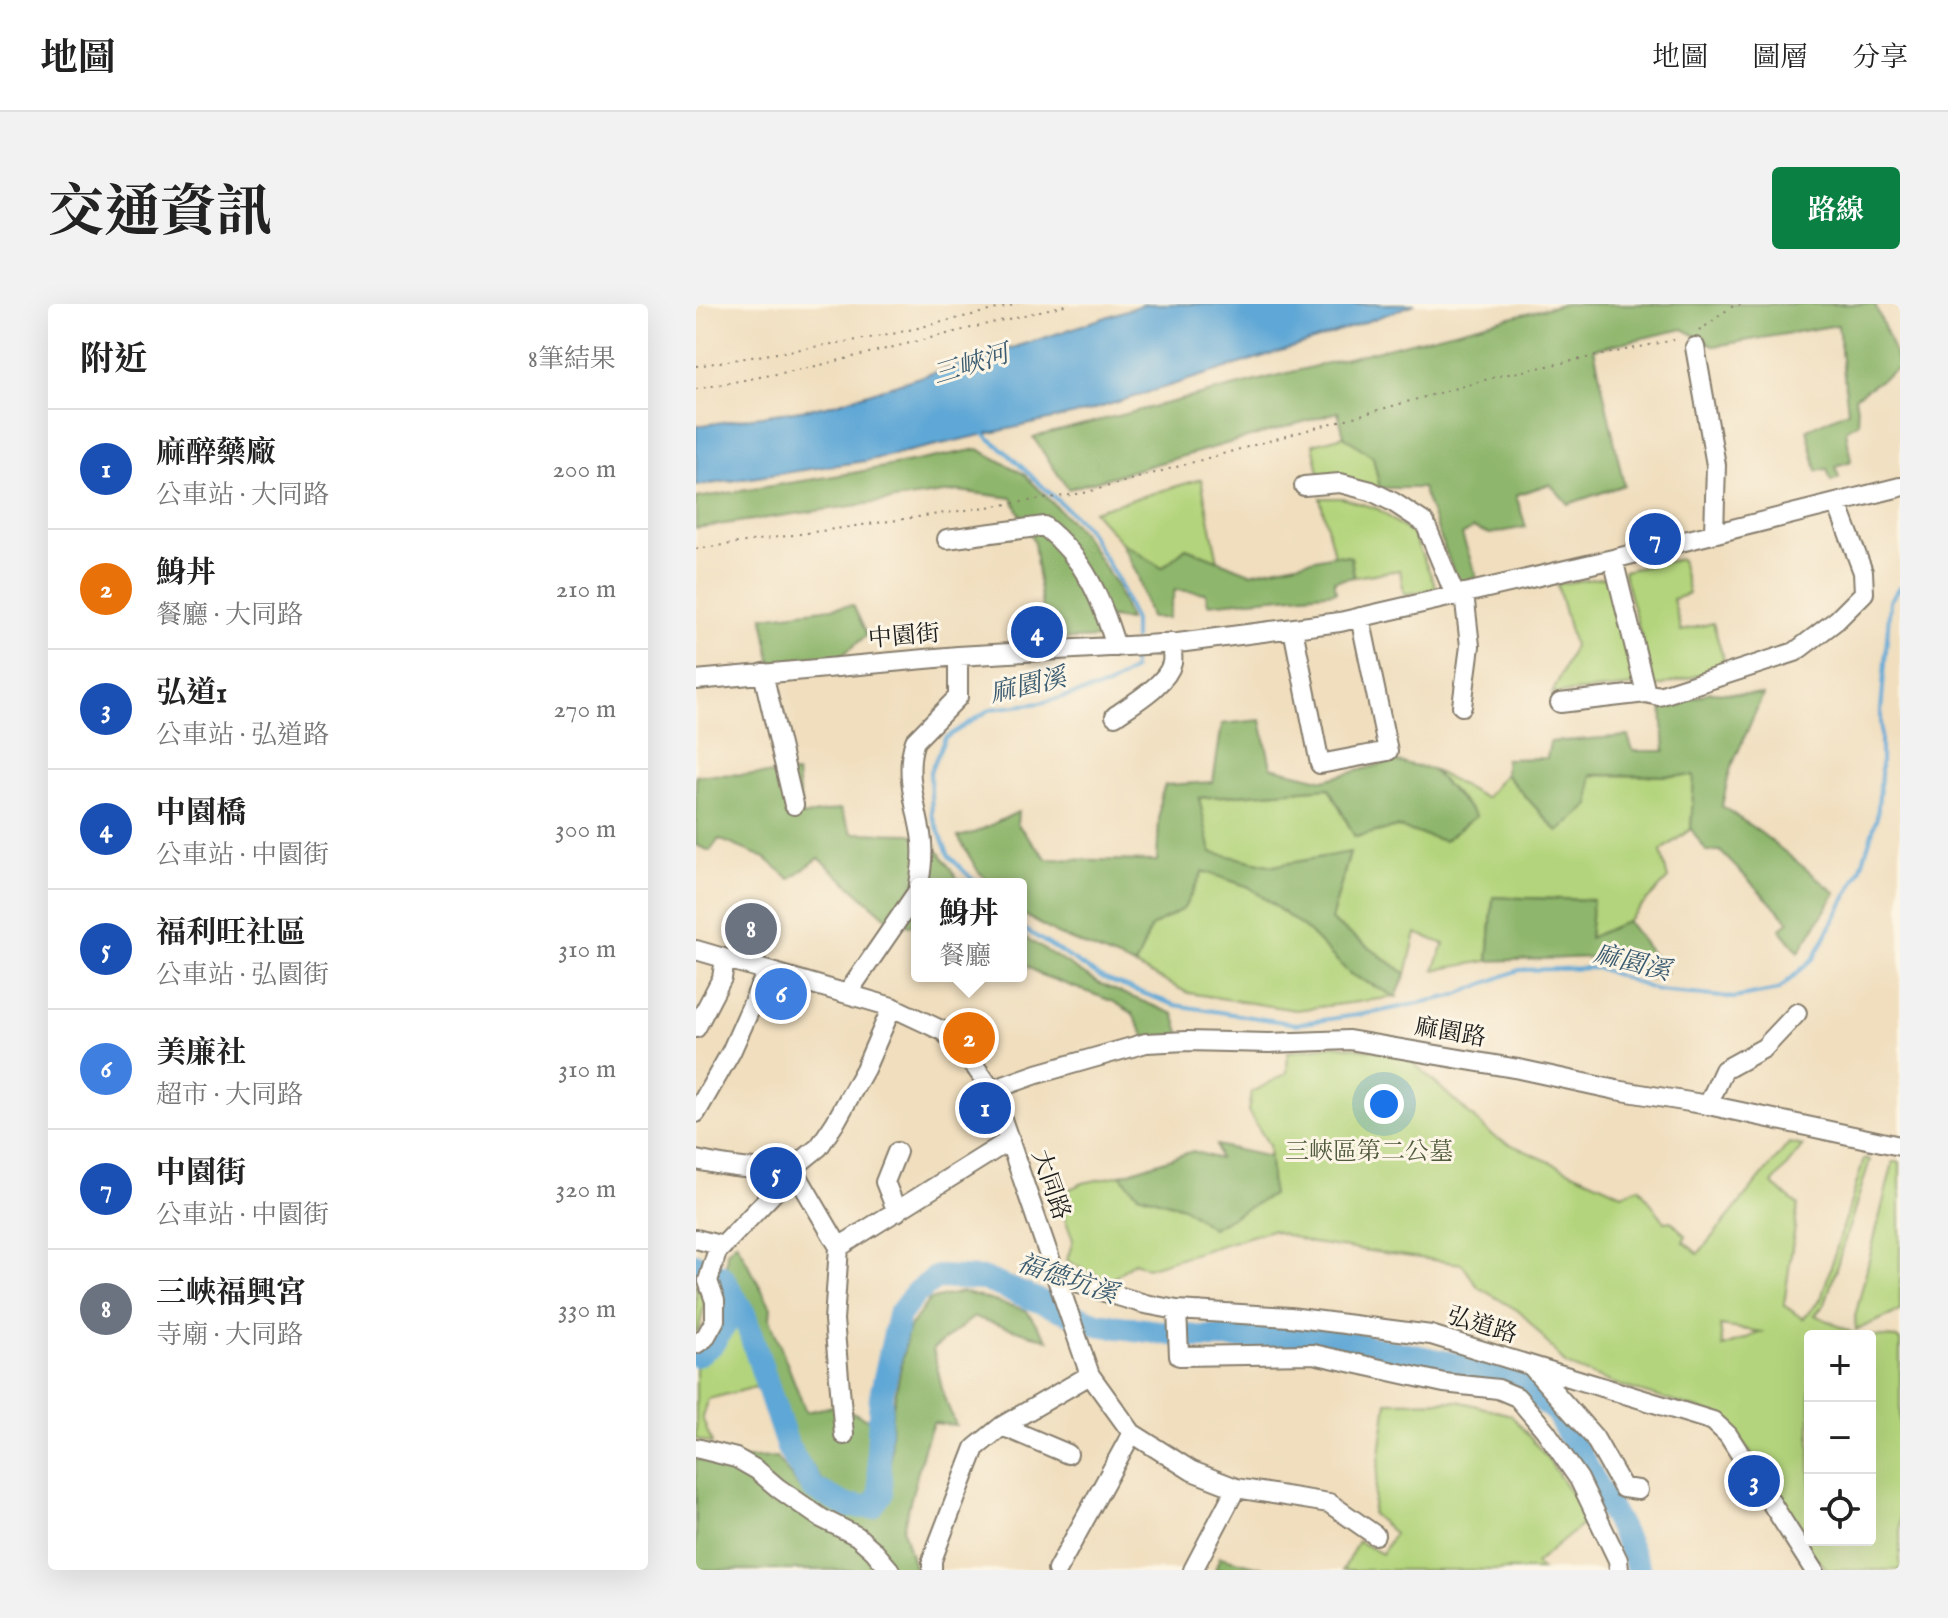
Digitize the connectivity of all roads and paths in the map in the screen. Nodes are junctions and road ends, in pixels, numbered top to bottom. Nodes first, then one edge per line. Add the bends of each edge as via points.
1 (1018, 304) edge
2 (1069, 304) edge
3 (1742, 304) edge
4 (1677, 340) dead end
5 (1693, 342) joint
6 (696, 366) edge
7 (696, 389) edge
8 (1304, 486) dead end
9 (1900, 487) edge
10 (1837, 503) junction
11 (1714, 533) junction
12 (947, 539) dead end
13 (696, 549) edge
14 (1613, 559) junction
15 (1460, 594) junction
16 (1360, 617) junction
17 (1293, 629) junction
18 (1175, 643) junction
19 (1116, 647) junction
20 (958, 656) junction
21 (763, 673) junction
22 (696, 680) edge
23 (1646, 693) junction
24 (1560, 703) dead end
25 (1462, 706) dead end
26 (1115, 716) dead end
27 (794, 805) dead end
28 (920, 878) edge
29 (911, 899) edge
30 (696, 950) edge
31 (725, 959) junction
32 (767, 971) junction
33 (847, 994) junction
34 (892, 1007) junction
35 (1797, 1013) dead end
36 (696, 1028) edge
37 (992, 1090) junction
38 (1708, 1105) junction
39 (696, 1113) edge
40 (1010, 1140) junction
41 (1900, 1146) edge
42 (897, 1152) dead end
43 (696, 1160) edge
44 (793, 1168) junction
45 (897, 1212) junction
46 (696, 1239) edge
47 (839, 1247) junction
48 (720, 1249) junction
49 (1055, 1274) junction
50 (1177, 1316) junction
51 (696, 1344) edge
52 (1530, 1365) junction
53 (1090, 1375) junction
54 (1002, 1426) junction
55 (1132, 1433) junction
56 (844, 1435) dead end
57 (696, 1448) edge
58 (1068, 1454) dead end
59 (1236, 1488) junction
60 (1638, 1490) dead end
61 (1375, 1535) dead end
62 (890, 1570) edge
63 (932, 1570) edge
64 (1057, 1570) edge
65 (1193, 1570) edge
66 (1619, 1570) edge
67 (1814, 1570) edge

1 - 6 path via 888,335
2 - 7 path via 808,368
3 - 5 path via 1731,307
4 - 13 path via 1499,376 1084,493
5 - 11 street via 1716,465
8 - 15 street via 1340,483 1371,491 1425,523
9 - 10 street
10 - 11 street
10 - 23 street via 1863,572 1864,593 1837,620 1795,652 1659,696
11 - 14 street
12 - 19 street via 1044,526 1084,569
14 - 15 street
14 - 23 street
15 - 16 street
15 - 25 street via 1470,646
16 - 17 street
16 - 17 street via 1388,751 1320,764
17 - 18 street
18 - 19 street, 中園街
18 - 26 street via 1166,675
19 - 20 street, 中園街
20 - 21 street, 中園街
20 - 28 street via 958,697 912,750 911,777 922,837
21 - 22 street, 中園街
21 - 27 street
23 - 24 street
29 - 33 street via 867,956
30 - 31 street, 大同路
31 - 32 street, 大同路
31 - 36 street via 722,978
32 - 33 street, 大同路
32 - 39 street via 731,1052
33 - 34 street, 大同路
34 - 37 street, 大同路 via 943,1031
34 - 44 street via 835,1123 819,1147
35 - 38 street via 1764,1048 1724,1070
37 - 38 street, 麻園路 via 1146,1043 1349,1040
37 - 40 street, 大同路
38 - 41 street, 麻園路
40 - 45 street
40 - 49 street, 大同路
42 - 45 street via 885,1182
43 - 44 street via 738,1169
44 - 47 street
44 - 48 street
45 - 47 street
46 - 48 street
47 - 56 street via 834,1320
48 - 51 street via 708,1281 715,1320
49 - 50 street, 弘道路
49 - 53 street, 大同路
50 - 52 street, 弘道路 via 1290,1317 1431,1335
50 - 66 street via 1179,1356 1313,1354 1517,1397 1579,1479
52 - 60 street via 1594,1437 1623,1488
52 - 67 street, 弘道路 via 1713,1421 1728,1435
53 - 54 street
53 - 55 street
54 - 58 street
54 - 63 street via 975,1448
55 - 59 street via 1192,1471
55 - 64 street
57 - 62 street via 736,1458 757,1470 821,1518 857,1536
59 - 61 street via 1329,1503
59 - 65 street

